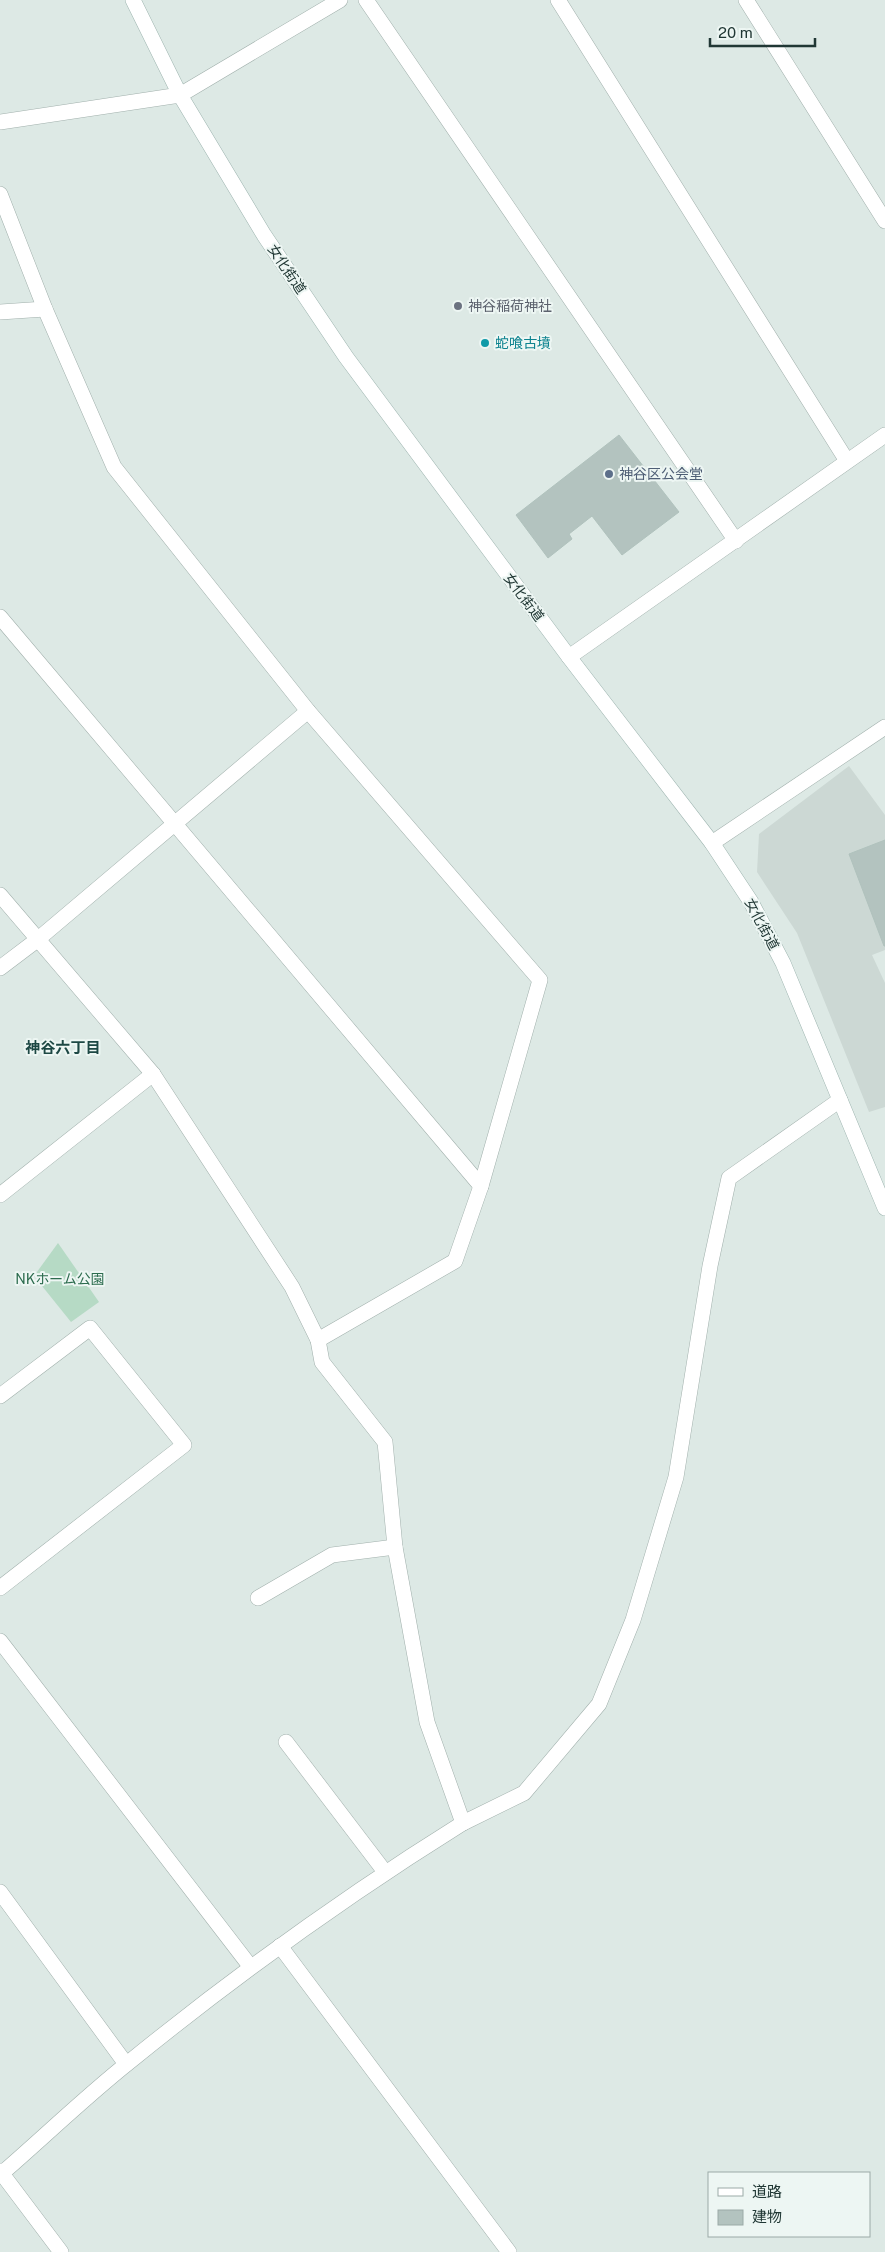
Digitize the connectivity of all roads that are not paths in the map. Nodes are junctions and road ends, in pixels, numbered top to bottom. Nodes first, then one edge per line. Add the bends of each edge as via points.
1 (133, 0) edge
2 (340, 0) edge
3 (366, 0) edge
4 (558, 0) edge
5 (746, 0) edge
6 (180, 95) junction
7 (0, 122) edge
8 (0, 194) edge
9 (885, 221) edge
10 (45, 309) junction
11 (0, 312) edge
12 (885, 435) edge
13 (847, 461) junction
14 (736, 541) junction
15 (0, 616) edge
16 (569, 657) junction
17 (308, 711) junction
18 (885, 727) edge
19 (174, 823) junction
20 (712, 843) junction
21 (0, 895) edge
22 (37, 940) junction
23 (0, 968) edge
24 (153, 1074) junction
25 (840, 1100) junction
26 (880, 1183) edge
27 (481, 1186) junction
28 (0, 1195) edge
29 (885, 1208) edge
30 (318, 1340) junction
31 (0, 1396) edge
32 (395, 1547) junction
33 (0, 1588) edge
34 (258, 1598) dead end
35 (0, 1641) edge
36 (286, 1742) dead end
37 (463, 1823) junction
38 (386, 1872) junction
39 (0, 1892) edge
40 (280, 1946) junction
41 (250, 1966) junction
42 (126, 2064) junction
43 (1, 2173) edge
44 (60, 2252) edge
45 (509, 2252) edge

1 - 6 street, 女化街道
2 - 6 street
3 - 14 street
4 - 13 street
5 - 9 street
6 - 7 street
6 - 16 street, 女化街道 via 264,235 346,356
8 - 10 street
10 - 11 street
10 - 17 street via 114,467
12 - 13 street
13 - 14 street
14 - 16 street
15 - 19 street
16 - 20 street, 女化街道
17 - 19 street
17 - 27 street via 540,980
18 - 20 street
19 - 22 street
19 - 27 street
20 - 25 street, 女化街道 via 751,902 783,964
21 - 22 street
22 - 23 street
22 - 24 street
24 - 28 street
24 - 30 street via 292,1287
25 - 26 street, 女化街道
25 - 37 street via 729,1178 710,1266 676,1477 633,1620 599,1704 524,1793
26 - 29 street, 女化街道
27 - 30 street via 455,1261
30 - 32 street via 322,1362 385,1442
31 - 33 street via 90,1328 184,1444
32 - 34 street via 332,1555
32 - 37 street via 427,1722
35 - 41 street
36 - 38 street
37 - 38 street
38 - 40 street
39 - 42 street
40 - 41 street
40 - 45 street
41 - 42 street
42 - 43 street
43 - 44 street

